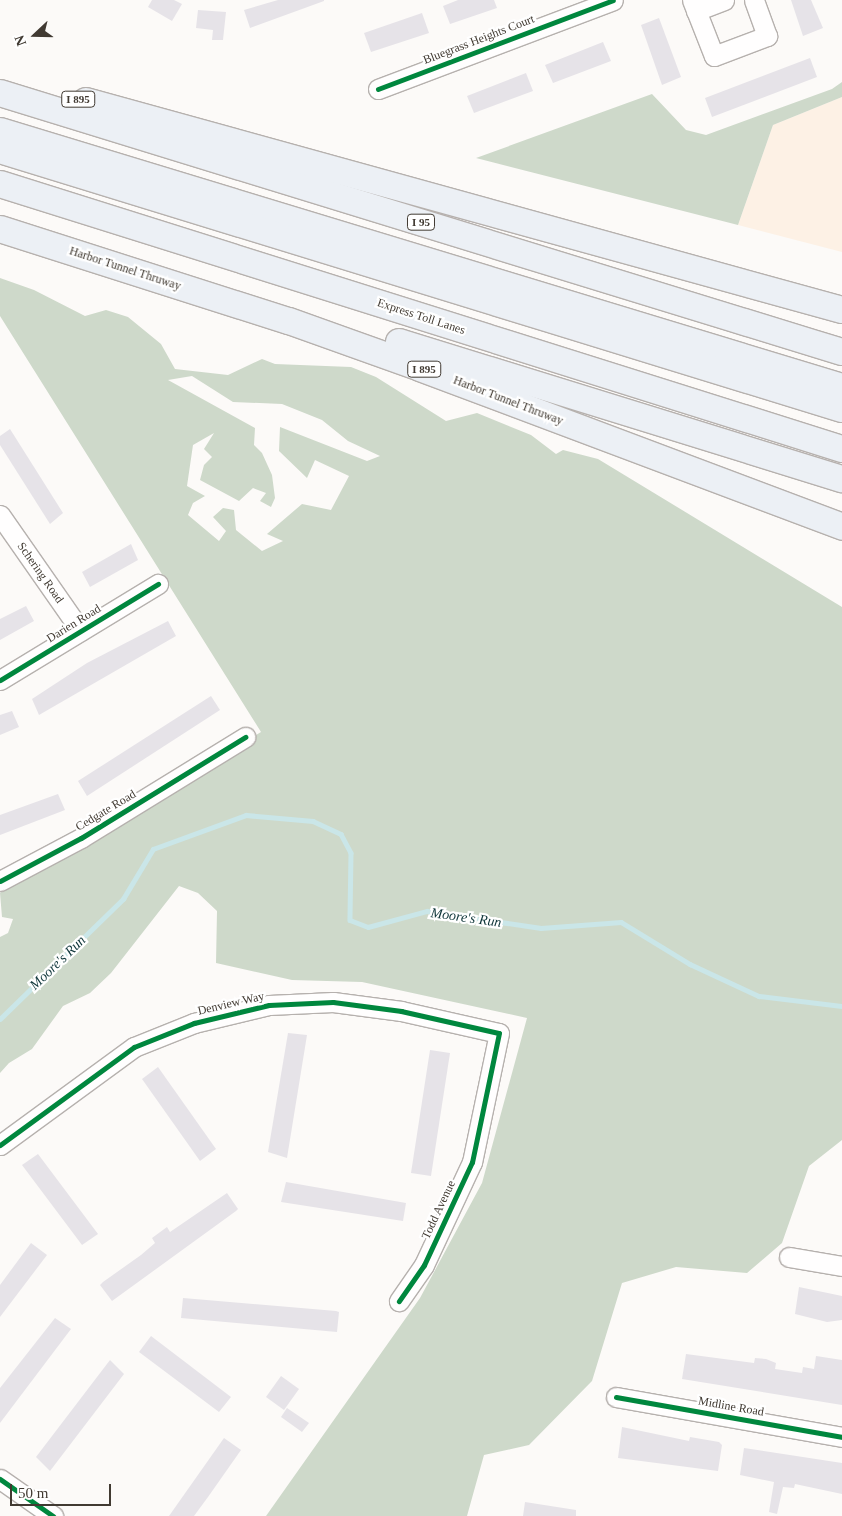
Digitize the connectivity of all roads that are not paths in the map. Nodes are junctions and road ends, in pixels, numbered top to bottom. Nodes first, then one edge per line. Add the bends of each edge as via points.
1 (613, 0) edge
2 (724, 0) edge
3 (754, 0) edge
4 (584, 5) edge
5 (694, 5) edge
6 (0, 88) edge
7 (378, 88) dead end
8 (0, 92) edge
9 (0, 131) edge
10 (0, 150) edge
11 (0, 164) edge
12 (0, 184) edge
13 (0, 216) edge
14 (0, 229) edge
15 (842, 310) edge
16 (842, 352) edge
17 (842, 387) edge
18 (842, 409) edge
19 (842, 424) edge
20 (842, 449) edge
21 (842, 479) edge
22 (0, 515) edge
23 (842, 527) edge
24 (158, 584) dead end
25 (81, 631) junction
26 (0, 680) edge
27 (245, 737) dead end
28 (0, 881) edge
29 (499, 1033) joint
30 (0, 1145) edge
31 (789, 1257) dead end
32 (842, 1266) edge
33 (399, 1301) dead end
34 (616, 1397) dead end
35 (842, 1437) edge
36 (0, 1479) edge
37 (53, 1516) edge

1 - 4 street, Bluegrass Heights Court
2 - 5 street
3 - 5 street via 768,36 714,56
4 - 7 street, Bluegrass Heights Court
6 - 15 highway, I 895 via 52,92
8 - 16 highway, I 95
9 - 17 highway
10 - 18 highway
11 - 19 highway, Express Toll Lanes
12 - 20 highway, Express Toll Lanes
13 - 21 highway
14 - 23 highway, Harbor Tunnel Thruway / I 895 via 327,335
22 - 25 street, Schering Road
24 - 25 street, Darien Road
25 - 26 street, Darien Road
27 - 28 street, Cedgate Road via 97,829
29 - 30 street, Denview Way via 401,1011 333,1002 269,1005 194,1023 134,1047
29 - 33 street, Todd Avenue via 472,1162 424,1265
31 - 32 street
34 - 35 street, Midline Road
36 - 37 street

